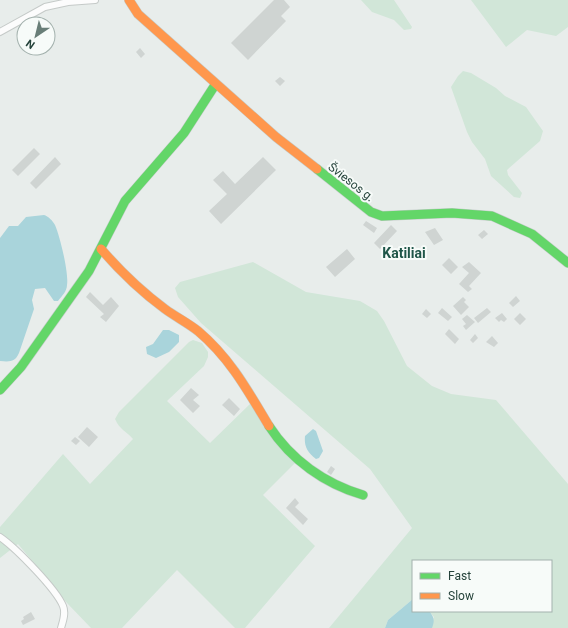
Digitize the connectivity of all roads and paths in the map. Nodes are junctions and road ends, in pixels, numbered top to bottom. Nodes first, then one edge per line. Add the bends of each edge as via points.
1 (95, 0) edge
2 (129, 0) edge
3 (0, 32) edge
4 (213, 82) junction
5 (101, 249) junction
6 (568, 263) edge
7 (0, 390) edge
8 (363, 495) dead end
9 (0, 537) edge
10 (61, 628) edge

1 - 3 street via 45,7
2 - 4 street, Šviesos g. via 138,14
4 - 5 street via 184,133 125,201 115,216
4 - 6 street, Šviesos g. via 276,138 370,212 382,216 452,213 492,216 532,234
5 - 7 street via 89,271 21,367
5 - 8 street via 119,269 165,309 198,331 224,357 234,368 272,430 303,464 326,480
9 - 10 street via 16,549 46,582 63,606

